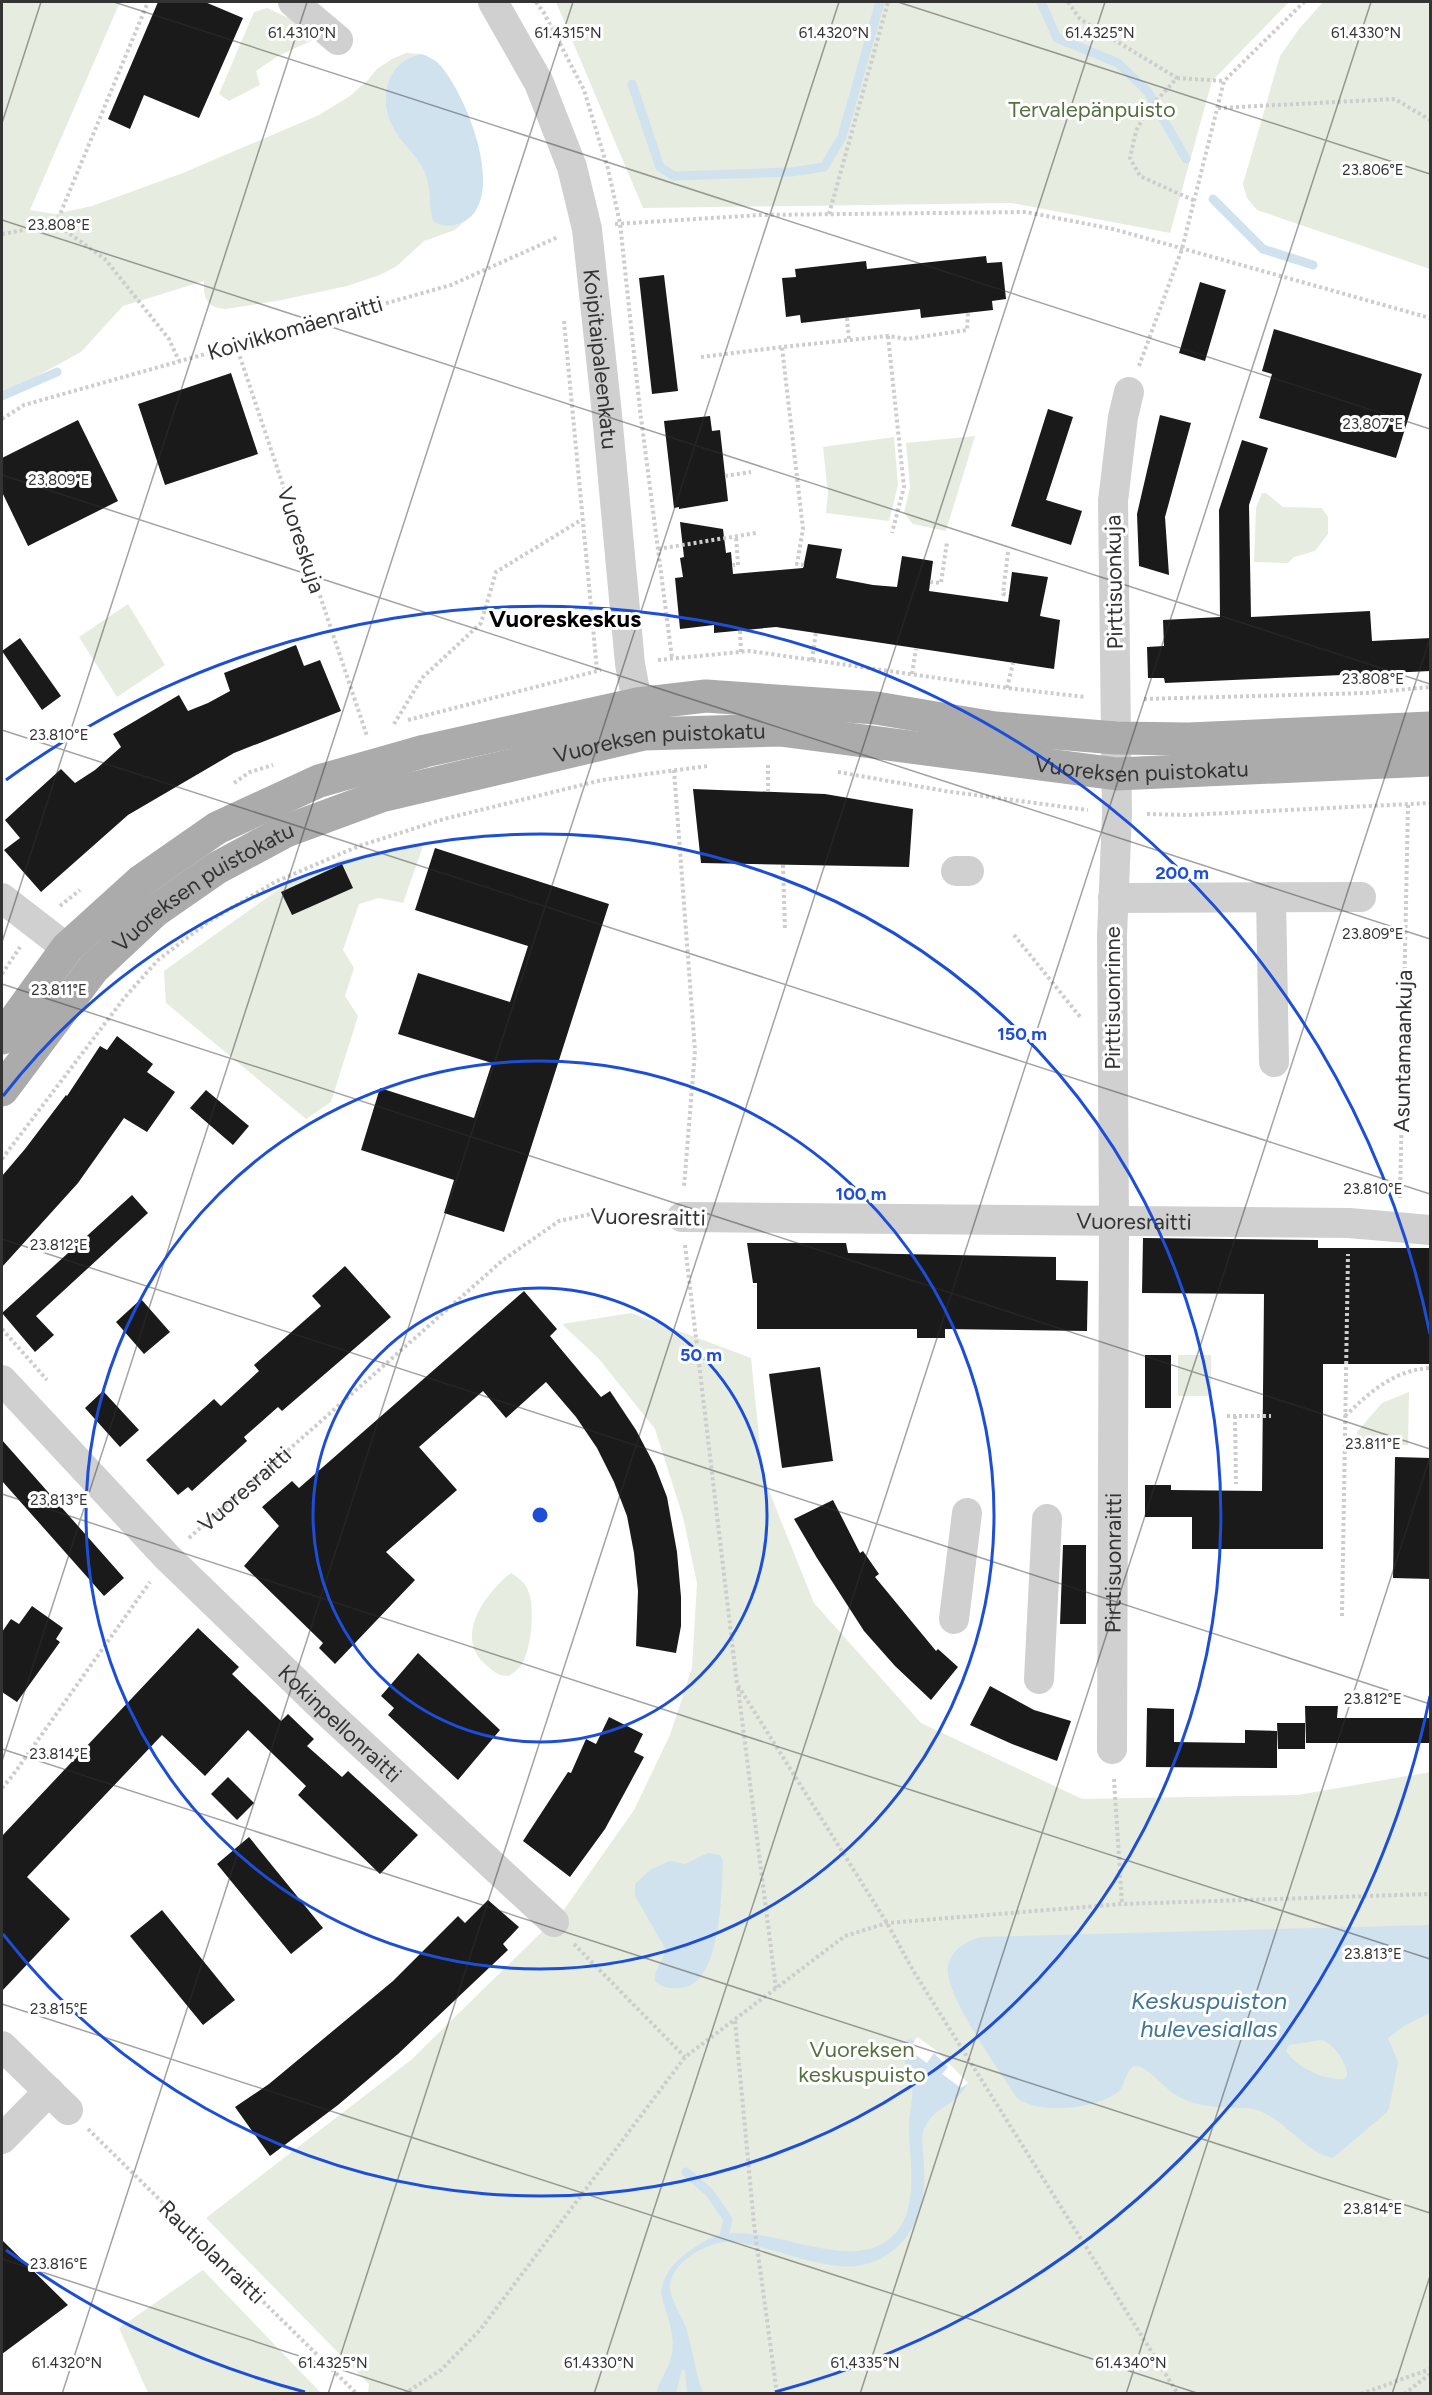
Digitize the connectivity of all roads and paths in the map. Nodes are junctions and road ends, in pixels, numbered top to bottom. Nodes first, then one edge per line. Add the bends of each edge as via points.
1 (148, 2) edge
2 (293, 2) edge
3 (493, 2) edge
4 (888, 2) edge
5 (1068, 2) edge
6 (1304, 2) edge
7 (338, 40) dead end
8 (1177, 78) junction
9 (1224, 81) junction
10 (1218, 108) junction
11 (1431, 120) edge
12 (1195, 201) junction
13 (829, 214) junction
14 (620, 223) dead end
15 (56, 224) junction
16 (587, 229) junction
17 (2, 234) edge
18 (556, 237) junction
19 (557, 249) dead end
20 (1182, 249) junction
21 (968, 313) dead end
22 (847, 318) dead end
23 (1431, 318) edge
24 (564, 320) dead end
25 (888, 336) junction
26 (849, 340) junction
27 (236, 345) junction
28 (782, 347) junction
29 (701, 357) dead end
30 (179, 361) junction
31 (1129, 392) joint
32 (2, 419) edge
33 (751, 472) dead end
34 (725, 476) dead end
35 (581, 520) junction
36 (756, 533) dead end
37 (892, 533) dead end
38 (736, 536) junction
39 (947, 542) dead end
40 (658, 549) dead end
41 (1008, 552) dead end
42 (732, 565) dead end
43 (804, 565) dead end
44 (930, 582) dead end
45 (1009, 595) dead end
46 (740, 631) dead end
47 (816, 633) dead end
48 (916, 649) dead end
49 (741, 652) dead end
50 (812, 660) dead end
51 (1013, 663) dead end
52 (597, 670) dead end
53 (912, 674) dead end
54 (1007, 688) dead end
55 (640, 719) junction
56 (394, 724) dead end
57 (1431, 728) edge
58 (367, 736) dead end
59 (1116, 738) junction
60 (1431, 760) edge
61 (761, 763) dead end
62 (768, 764) junction
63 (778, 765) dead end
64 (715, 766) dead end
65 (674, 770) junction
66 (830, 771) dead end
67 (1117, 774) junction
68 (768, 792) dead end
69 (1431, 803) edge
70 (1408, 805) junction
71 (1117, 814) junction
72 (783, 865) dead end
73 (1271, 897) junction
74 (1361, 897) dead end
75 (2, 898) edge
76 (1113, 898) junction
77 (785, 931) dead end
78 (1014, 935) dead end
79 (67, 948) junction
80 (93, 969) junction
81 (1066, 998) dead end
82 (2, 1038) edge
83 (1274, 1062) dead end
84 (2, 1090) edge
85 (2, 1159) edge
86 (682, 1217) junction
87 (1114, 1222) junction
88 (1348, 1223) junction
89 (1399, 1226) junction
90 (1431, 1230) edge
91 (1431, 1368) edge
92 (2, 1380) edge
93 (1227, 1416) dead end
94 (1235, 1416) junction
95 (1271, 1416) dead end
96 (1345, 1417) junction
97 (1236, 1484) dead end
98 (968, 1513) dead end
99 (1047, 1519) dead end
100 (167, 1557) junction
101 (1342, 1616) dead end
102 (954, 1619) dead end
103 (1039, 1679) dead end
104 (737, 1684) junction
105 (1112, 1749) joint
106 (2, 1788) edge
107 (1431, 1894) edge
108 (1122, 1904) junction
109 (554, 1922) joint
110 (887, 1923) junction
111 (776, 1988) junction
112 (735, 2020) junction
113 (2, 2046) edge
114 (685, 2057) junction
115 (58, 2101) junction
116 (2, 2139) edge
117 (1431, 2369) edge
118 (1431, 2374) edge
119 (357, 2394) edge
120 (404, 2394) edge
121 (777, 2394) edge
122 (1178, 2394) edge
123 (1361, 2394) edge
124 (1404, 2394) edge

1 - 15 path
2 - 7 street
3 - 16 street, Koipitaipaleenkatu via 539,83 572,167
4 - 13 path
5 - 8 path via 1080,19
6 - 9 path
8 - 9 path
8 - 12 path via 1147,111 1136,131 1130,158 1140,176
9 - 10 path
10 - 11 path via 1395,99
10 - 12 path
12 - 20 path
13 - 14 path
13 - 20 path via 1026,212 1113,229
15 - 17 path
15 - 30 path via 105,259 169,339
16 - 18 path, Koivikkomäenraitti
16 - 55 street, Koipitaipaleenkatu via 630,664
18 - 19 path
18 - 27 path, Koivikkomäenraitti via 451,285
20 - 23 path
20 - 31 path
21 - 25 path via 967,330 907,339
22 - 26 path
24 - 35 path
25 - 26 path
25 - 37 path via 904,487
26 - 28 path
27 - 30 path, Koivikkomäenraitti
27 - 58 path, Vuoreskuja
28 - 29 path
28 - 43 path via 803,529 796,564
30 - 32 path, Koivikkomäenraitti via 24,405
31 - 59 street, Pirttisuonkuja via 1113,501
33 - 34 path
35 - 52 path
35 - 56 path via 496,572 481,623 422,678
36 - 38 path
38 - 40 path
38 - 42 path via 738,565
39 - 44 path via 941,583
41 - 45 path via 1003,594
46 - 49 path
47 - 50 path
48 - 53 path
51 - 54 path
55 - 59 main road, Vuoreksen puistokatu via 706,696 876,708 996,728
55 - 67 main road, Vuoreksen puistokatu via 780,730
55 - 79 main road, Vuoreksen puistokatu via 425,751 319,782 217,828 141,881
55 - 80 main road, Vuoreksen puistokatu via 381,796 286,831 217,868 155,911
57 - 59 main road, Vuoreksen puistokatu via 1189,739
59 - 67 street, Pirttisuonkuja
60 - 67 main road, Vuoreksen puistokatu
61 - 62 path
62 - 63 path
62 - 68 path
64 - 65 path
65 - 85 path via 602,780 444,819 360,846 275,882 208,922 158,960 125,997
65 - 86 path via 695,1051
66 - 71 path
67 - 71 street, Pirttisuonrinne
69 - 70 path
70 - 71 path via 1187,815
70 - 89 path, Asuntamaankuja
71 - 76 street, Pirttisuonrinne
72 - 77 path
73 - 74 street
73 - 76 street
73 - 83 street
75 - 79 street
76 - 87 street, Pirttisuonrinne
78 - 81 path
79 - 80 street
79 - 82 main road, Vuoreksen puistokatu
80 - 84 main road, Vuoreksen puistokatu
86 - 87 street, Vuoresraitti
86 - 100 path, Vuoresraitti via 591,1214 559,1221 503,1260
86 - 104 path
87 - 88 street, Vuoresraitti
87 - 105 street, Pirttisuonraitti
88 - 89 street, Vuoresraitti
88 - 96 path
89 - 90 street, Vuoresraitti
91 - 96 path via 1392,1377
92 - 100 street, Kokinpellonraitti
93 - 94 path
94 - 95 path
94 - 97 path
96 - 101 path
98 - 102 street
99 - 103 street
100 - 106 path, Vuoresraitti
100 - 109 street, Kokinpellonraitti
104 - 110 path
104 - 111 path
105 - 108 path
107 - 108 path
108 - 110 path
109 - 114 path
110 - 111 path via 845,1936
110 - 122 path
111 - 112 path
112 - 114 path
112 - 121 path via 753,2224
113 - 115 street
114 - 120 path via 480,2330 441,2370
115 - 116 street
115 - 119 path, Rautiolanraitti
117 - 123 path
118 - 124 path

